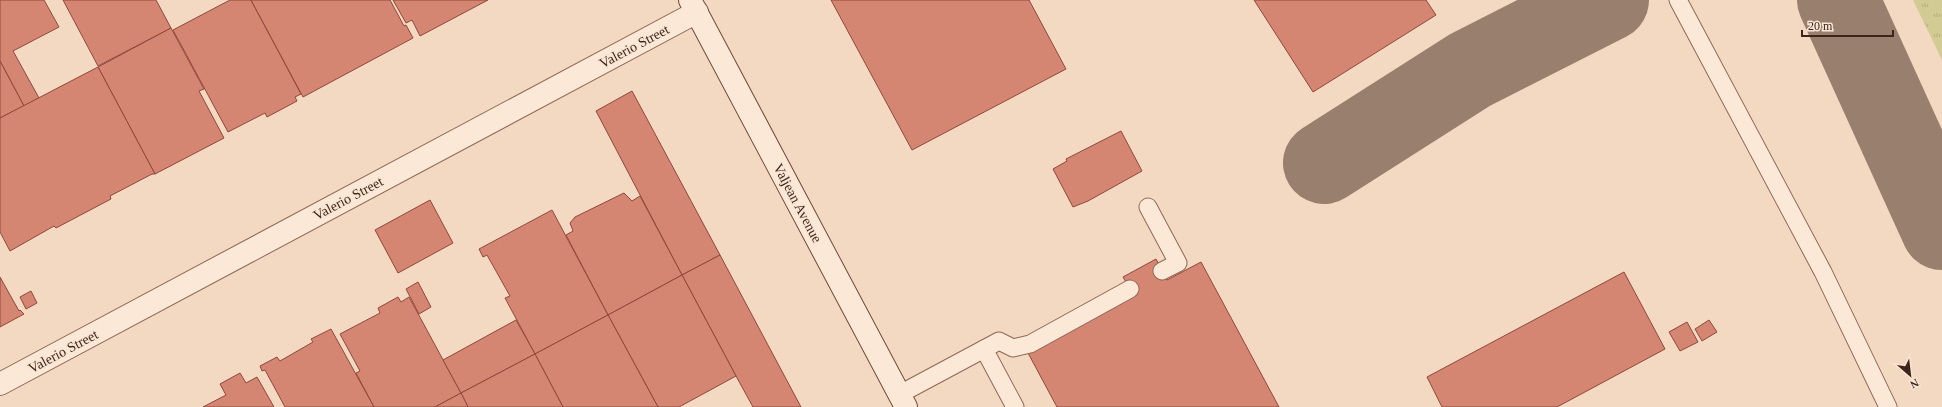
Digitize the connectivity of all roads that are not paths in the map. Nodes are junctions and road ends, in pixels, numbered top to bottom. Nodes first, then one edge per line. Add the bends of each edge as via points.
1 (1678, 0) edge
2 (693, 6) edge
3 (1148, 207) dead end
4 (1162, 271) dead end
5 (1130, 289) dead end
6 (984, 348) junction
7 (0, 384) edge
8 (903, 401) edge
9 (1015, 407) edge
10 (1888, 407) edge

1 - 10 lane via 1823,272
2 - 7 street, Valerio Street
2 - 8 street, Valjean Avenue
3 - 4 lane via 1178,263
5 - 6 lane via 1030,344 1013,348 999,341
6 - 8 lane
6 - 9 lane

